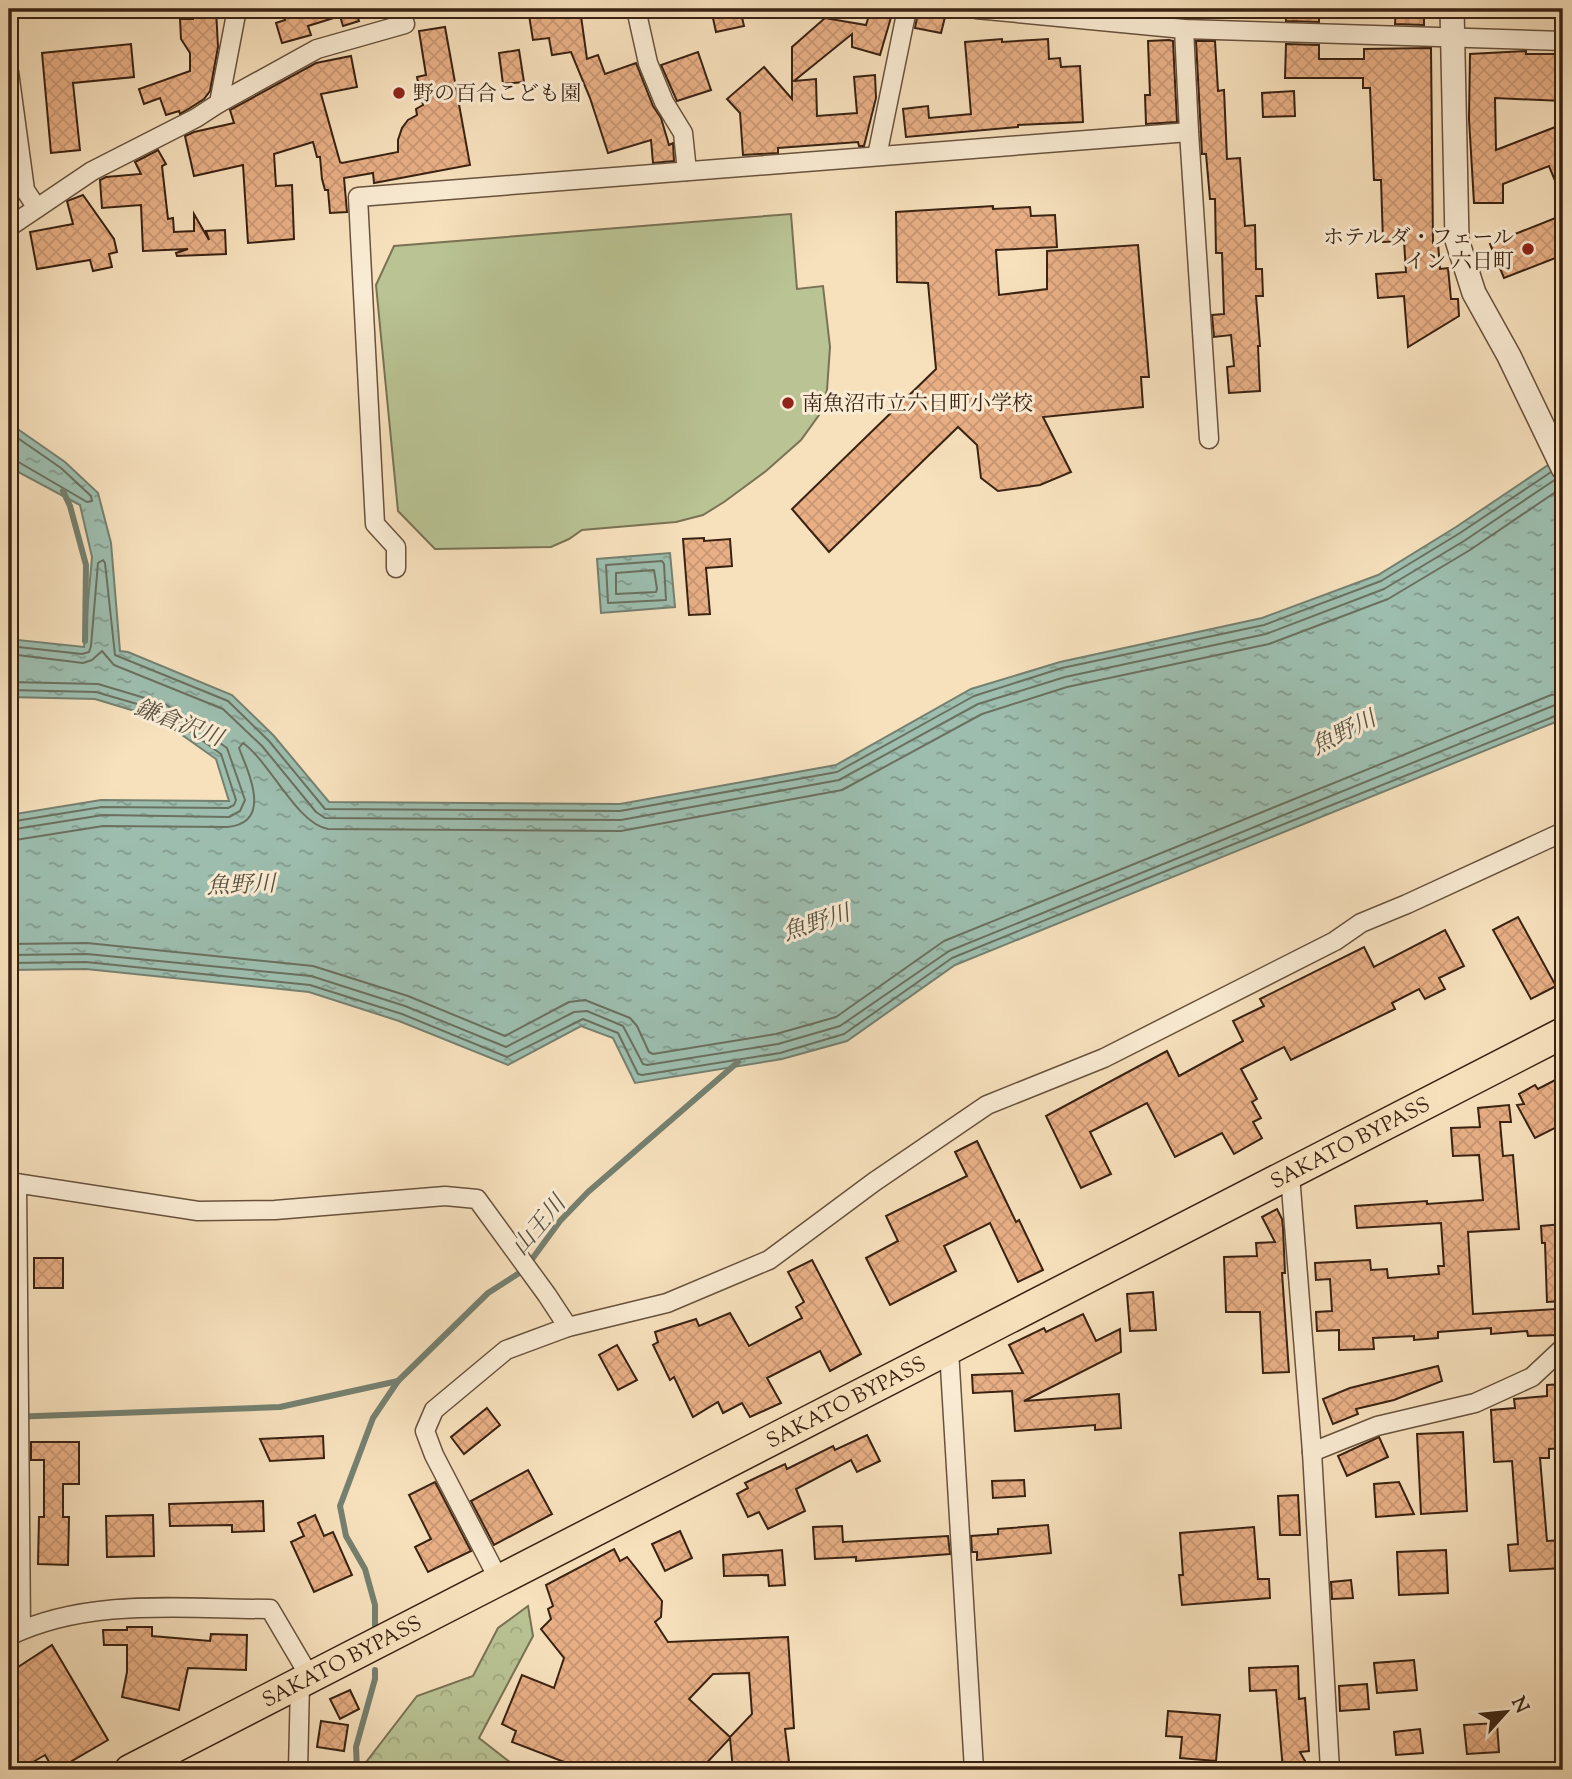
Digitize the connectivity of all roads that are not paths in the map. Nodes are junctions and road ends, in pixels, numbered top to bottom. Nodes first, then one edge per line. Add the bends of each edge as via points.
1 (237, 9) edge
2 (400, 9) edge
3 (636, 9) edge
4 (907, 9) edge
5 (976, 9) edge
6 (1451, 9) edge
7 (1184, 29) junction
8 (1452, 36) junction
9 (1563, 41) edge
10 (9, 72) edge
11 (219, 103) junction
12 (1189, 132) junction
13 (877, 156) junction
14 (687, 171) junction
15 (37, 208) junction
16 (9, 227) edge
17 (1209, 439) dead end
18 (1563, 468) edge
19 (396, 568) dead end
20 (1563, 832) edge
21 (1563, 1033) edge
22 (1290, 1175) junction
23 (13, 1182) edge
24 (568, 1327) junction
25 (1563, 1348) edge
26 (949, 1350) junction
27 (1312, 1452) junction
28 (499, 1580) junction
29 (13, 1629) edge
30 (305, 1680) junction
31 (130, 1770) edge
32 (298, 1770) edge
33 (974, 1770) edge
34 (1330, 1770) edge

1 - 11 street
2 - 11 street via 405,24 317,49
3 - 14 street via 648,63 683,133
4 - 13 street
5 - 7 street
6 - 8 street
7 - 8 street
7 - 12 street
8 - 9 street
8 - 18 street via 1457,240 1474,293
10 - 15 street via 25,190
11 - 15 street via 92,171
12 - 13 street
12 - 17 street
13 - 14 street
14 - 19 street via 358,197 375,524 396,547
15 - 16 street
20 - 24 street via 1361,923 1335,941 1104,1058 987,1105 769,1260 667,1303
21 - 22 highway, SAKATO BYPASS
22 - 26 highway, SAKATO BYPASS
22 - 27 street
23 - 24 street via 198,1211 275,1210 445,1196 477,1199
23 - 29 street via 19,1406
24 - 28 street via 506,1350 434,1410 425,1431
25 - 27 street via 1532,1377 1475,1403 1377,1426
26 - 28 highway, SAKATO BYPASS
26 - 33 street
27 - 34 street
28 - 30 highway, SAKATO BYPASS
29 - 30 street via 108,1609 270,1609
30 - 31 highway, SAKATO BYPASS
30 - 32 street

